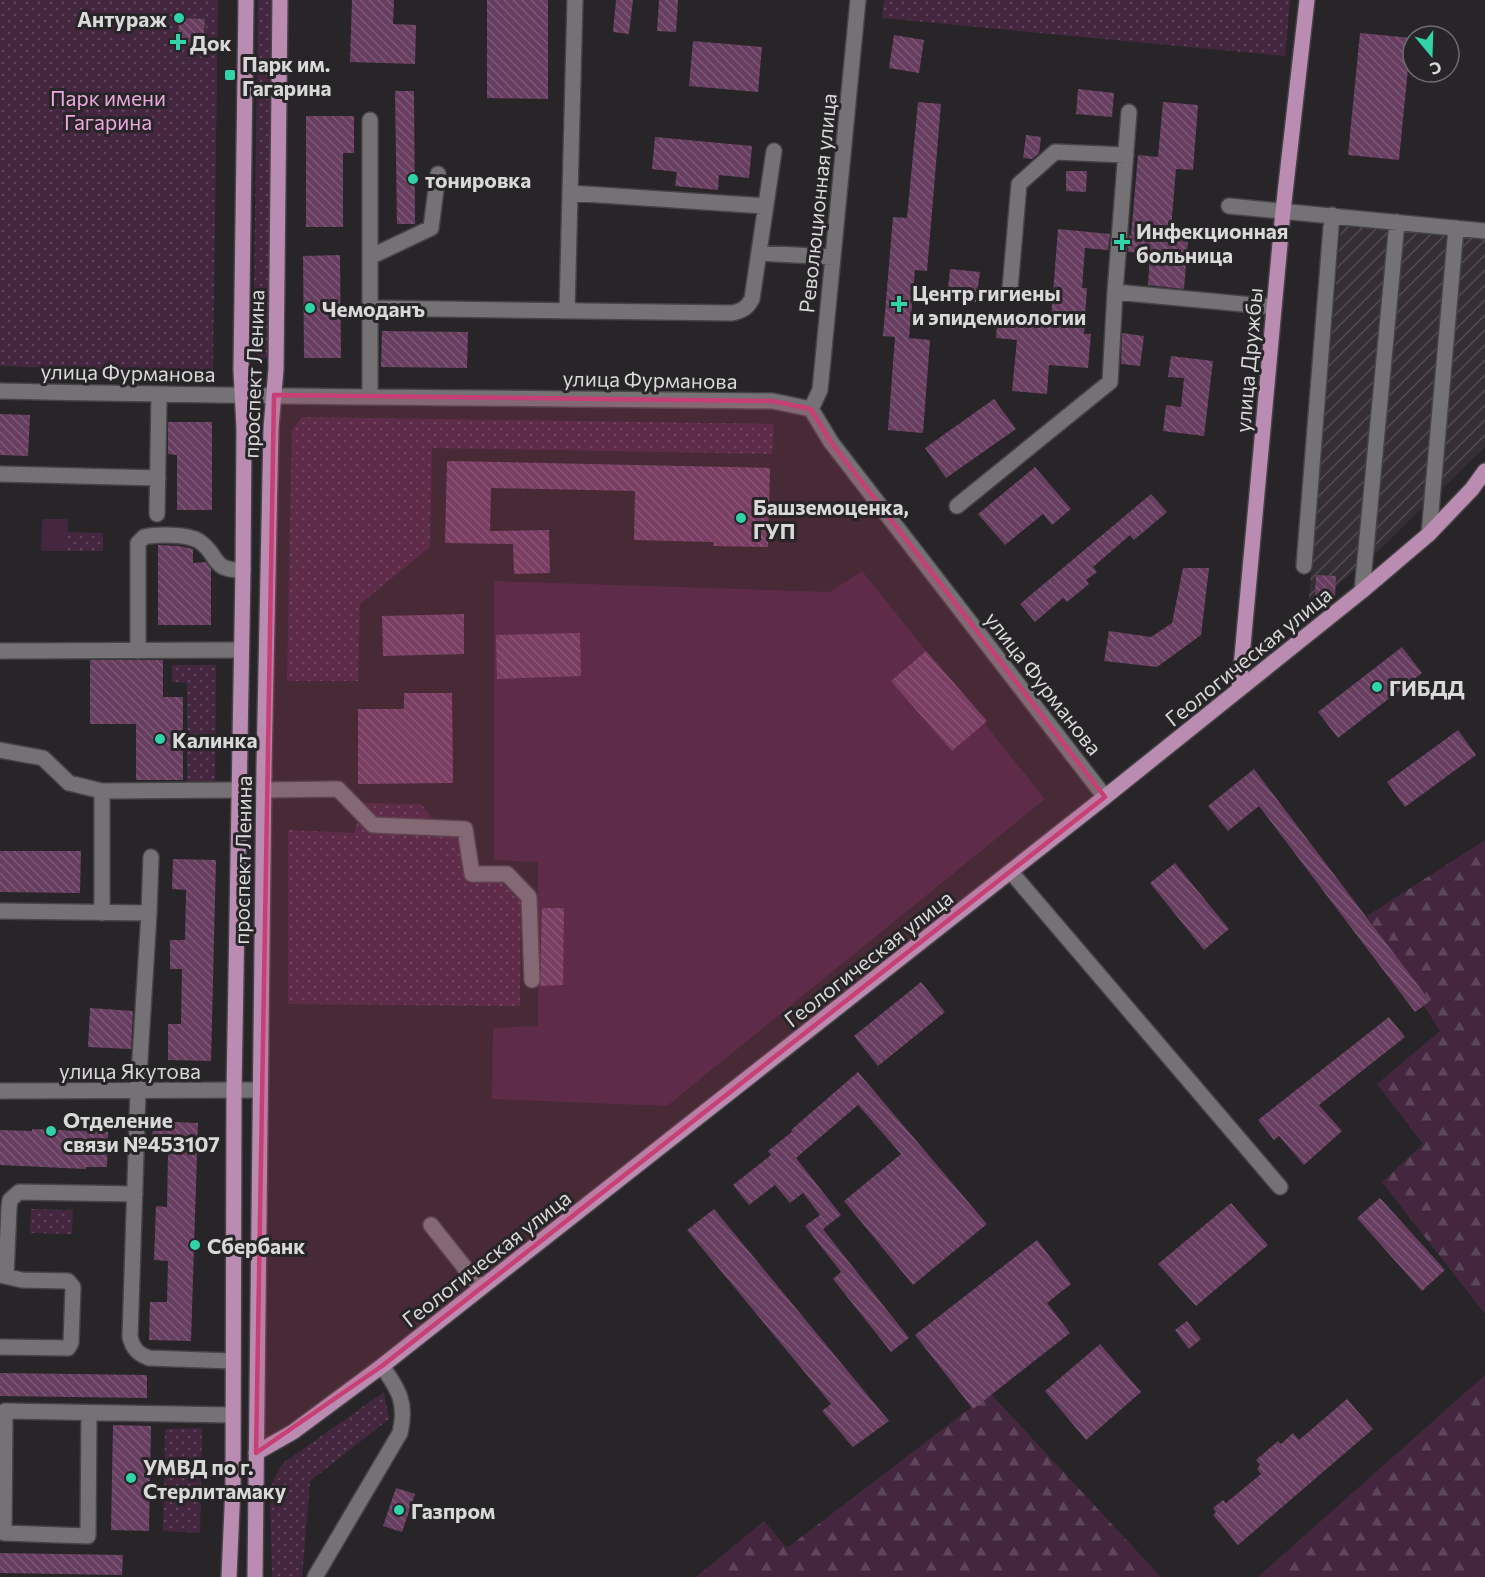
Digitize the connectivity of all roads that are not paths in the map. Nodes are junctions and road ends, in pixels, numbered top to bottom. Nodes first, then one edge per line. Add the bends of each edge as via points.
1 (246, 0) edge
2 (280, 0) edge
3 (575, 0) edge
4 (858, 0) edge
5 (1307, 0) edge
6 (1129, 112) dead end
7 (370, 120) dead end
8 (774, 151) dead end
9 (1126, 155) junction
10 (438, 174) dead end
11 (570, 194) junction
12 (766, 206) junction
13 (1229, 206) dead end
14 (1283, 211) junction
15 (1332, 215) junction
16 (1397, 222) junction
17 (1456, 228) junction
18 (1485, 231) edge
19 (759, 253) junction
20 (370, 257) junction
21 (832, 257) junction
22 (1010, 289) dead end
23 (1115, 292) junction
24 (1274, 307) junction
25 (369, 309) junction
26 (567, 311) junction
27 (0, 391) edge
28 (159, 395) junction
29 (243, 395) junction
30 (274, 395) junction
31 (370, 395) junction
32 (811, 409) junction
33 (1485, 471) edge
34 (0, 474) edge
35 (158, 478) junction
36 (1478, 490) edge
37 (957, 506) dead end
38 (157, 514) dead end
39 (1429, 534) junction
40 (1304, 566) dead end
41 (243, 570) junction
42 (1362, 591) junction
43 (241, 650) junction
44 (0, 651) edge
45 (138, 651) junction
46 (1239, 689) junction
47 (0, 750) edge
48 (238, 790) junction
49 (264, 790) junction
50 (102, 791) junction
51 (1106, 797) junction
52 (151, 857) dead end
53 (1011, 872) junction
54 (0, 911) edge
55 (102, 913) junction
56 (149, 913) junction
57 (532, 980) dead end
58 (260, 1090) junction
59 (0, 1091) edge
60 (138, 1091) junction
61 (234, 1091) junction
62 (1280, 1187) dead end
63 (135, 1194) junction
64 (431, 1224) dead end
65 (3, 1275) edge
66 (481, 1288) junction
67 (0, 1347) edge
68 (232, 1360) junction
69 (382, 1366) junction
70 (89, 1413) junction
71 (232, 1415) junction
72 (256, 1453) junction
73 (229, 1577) edge
74 (255, 1577) edge
75 (315, 1577) edge

1 - 29 main road, проспект Ленина
2 - 30 main road, проспект Ленина
3 - 11 street
4 - 21 street, Революционная улица
5 - 14 main road, улица Дружбы
6 - 9 street
7 - 20 street
8 - 12 street
9 - 22 street via 1055,152 1019,184
9 - 23 street
10 - 20 street via 431,228
11 - 12 street
11 - 26 street
12 - 19 street
13 - 14 street
14 - 15 street
14 - 24 main road, улица Дружбы
15 - 16 street
15 - 40 street
16 - 17 street
16 - 42 street
17 - 18 street
17 - 39 street
19 - 21 street
19 - 26 street via 752,299 741,311
20 - 25 street
21 - 32 street, Революционная улица via 820,390
23 - 24 street
23 - 37 street via 1110,382
24 - 46 main road, улица Дружбы
25 - 26 street
25 - 31 street
27 - 28 street, улица Фурманова
28 - 29 street, улица Фурманова
28 - 35 street
29 - 30 street, улица Фурманова
29 - 41 main road, проспект Ленина
30 - 31 street, улица Фурманова
30 - 49 main road, проспект Ленина
31 - 32 street, улица Фурманова via 772,402
32 - 51 street, улица Фурманова via 831,442
33 - 36 main road, Геологическая улица
34 - 35 street
35 - 38 street
36 - 39 main road, Геологическая улица
39 - 42 main road, Геологическая улица
41 - 43 main road, проспект Ленина
41 - 45 street via 230,571 219,566 204,545 186,536 144,537 138,543
42 - 46 main road, Геологическая улица
43 - 45 street
43 - 48 main road, проспект Ленина
44 - 45 street
46 - 51 main road, Геологическая улица
47 - 50 street via 43,758 69,783
48 - 50 street
48 - 61 main road, проспект Ленина
49 - 57 street via 338,789 373,825 465,828 472,874 507,874 529,897
49 - 58 main road, проспект Ленина
50 - 55 street
51 - 53 main road, Геологическая улица
52 - 56 street
53 - 62 street
53 - 66 main road, Геологическая улица
54 - 55 street
55 - 56 street
56 - 60 street
58 - 61 street, улица Якутова
58 - 72 main road, проспект Ленина
59 - 60 street, улица Якутова
60 - 61 street, улица Якутова
60 - 63 street
61 - 68 main road, проспект Ленина
63 - 65 street via 19,1192 10,1200
63 - 68 street via 132,1345 149,1358
64 - 66 street
65 - 67 street via 70,1282 71,1343 66,1349
66 - 69 main road, Геологическая улица
68 - 71 main road, проспект Ленина
69 - 72 main road, Геологическая улица via 293,1432
69 - 75 street via 403,1403 400,1433
70 - 70 street via 5,1411 4,1533 88,1536
70 - 71 street
71 - 73 main road, проспект Ленина
72 - 74 main road, проспект Ленина

